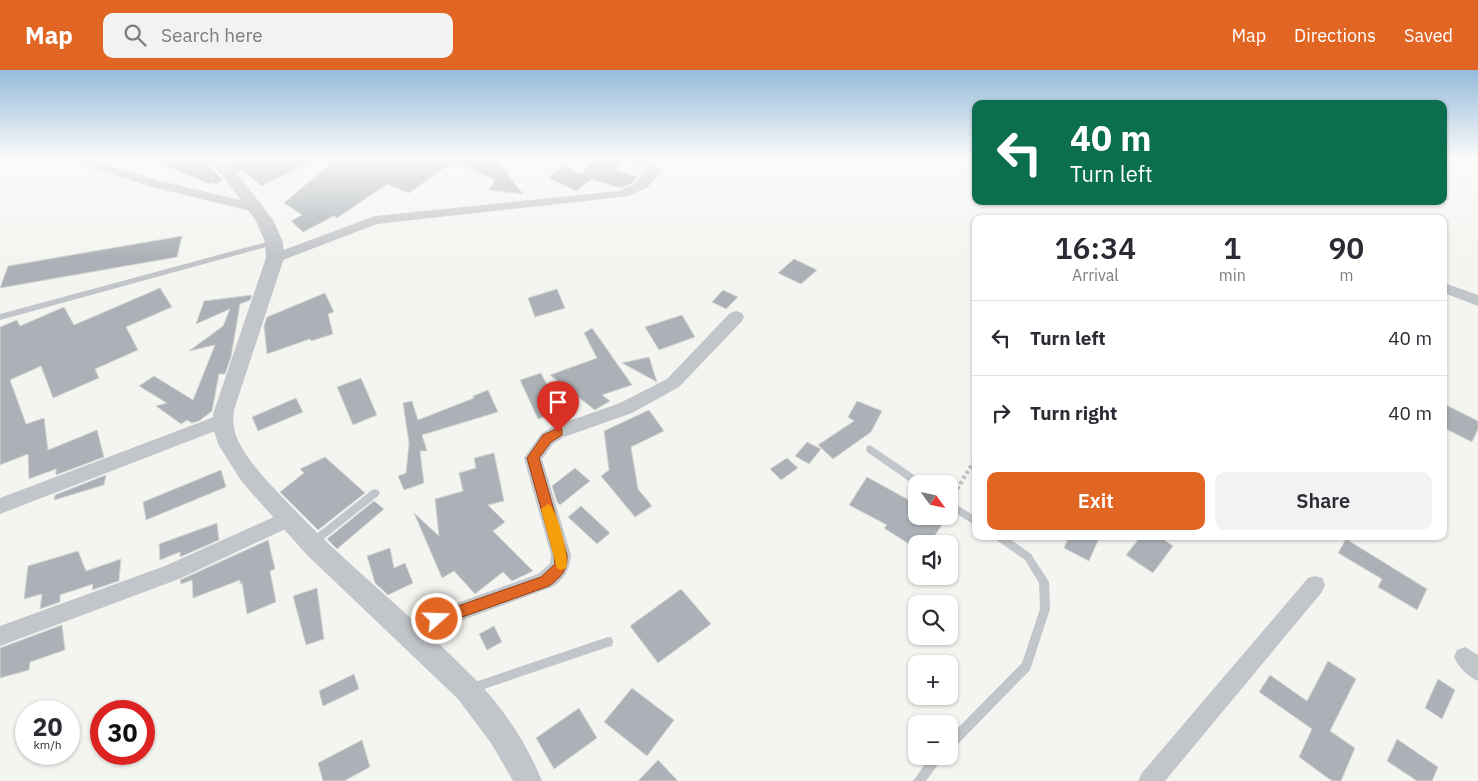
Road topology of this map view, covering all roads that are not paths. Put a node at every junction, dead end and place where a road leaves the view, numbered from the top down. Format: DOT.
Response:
graph roads {
  1 [pos="183,190"];
  2 [pos="242,190"];
  3 [pos="635,190"];
  4 [pos="255,208"];
  5 [pos="275,250"];
  6 [pos="1447,289"];
  7 [pos="1478,301"];
  8 [pos="736,316"];
  9 [pos="0,317"];
  10 [pos="222,421"];
  11 [pos="870,449"];
  12 [pos="908,476"];
  13 [pos="374,493"];
  14 [pos="958,505"];
  15 [pos="0,506"];
  16 [pos="972,518"];
  17 [pos="287,519"];
  18 [pos="1004,540"];
  19 [pos="311,543"];
  20 [pos="1315,586"];
  21 [pos="406,631"];
  22 [pos="0,636"];
  23 [pos="608,642"];
  24 [pos="466,690"];
  25 [pos="958,735"];
  26 [pos="931,765"];
  27 [pos="528,781"];
  28 [pos="919,781"];
  29 [pos="1150,781"];
  1 -- 4 [label="street"];
  2 -- 4 [label="street"];
  3 -- 5 [label="street"];
  4 -- 5 [label="street"];
  5 -- 9 [label="lane"];
  5 -- 10 [label="street"];
  6 -- 7 [label="street"];
  8 -- 21 [label="street"];
  10 -- 15 [label="street"];
  10 -- 17 [label="street"];
  11 -- 12 [label="lane"];
  13 -- 19 [label="lane"];
  14 -- 16 [label="lane"];
  17 -- 19 [label="street"];
  17 -- 22 [label="street"];
  18 -- 25 [label="lane"];
  19 -- 21 [label="street"];
  20 -- 29 [label="street"];
  21 -- 24 [label="street"];
  23 -- 24 [label="lane"];
  24 -- 27 [label="street"];
  26 -- 28 [label="lane"];
}
